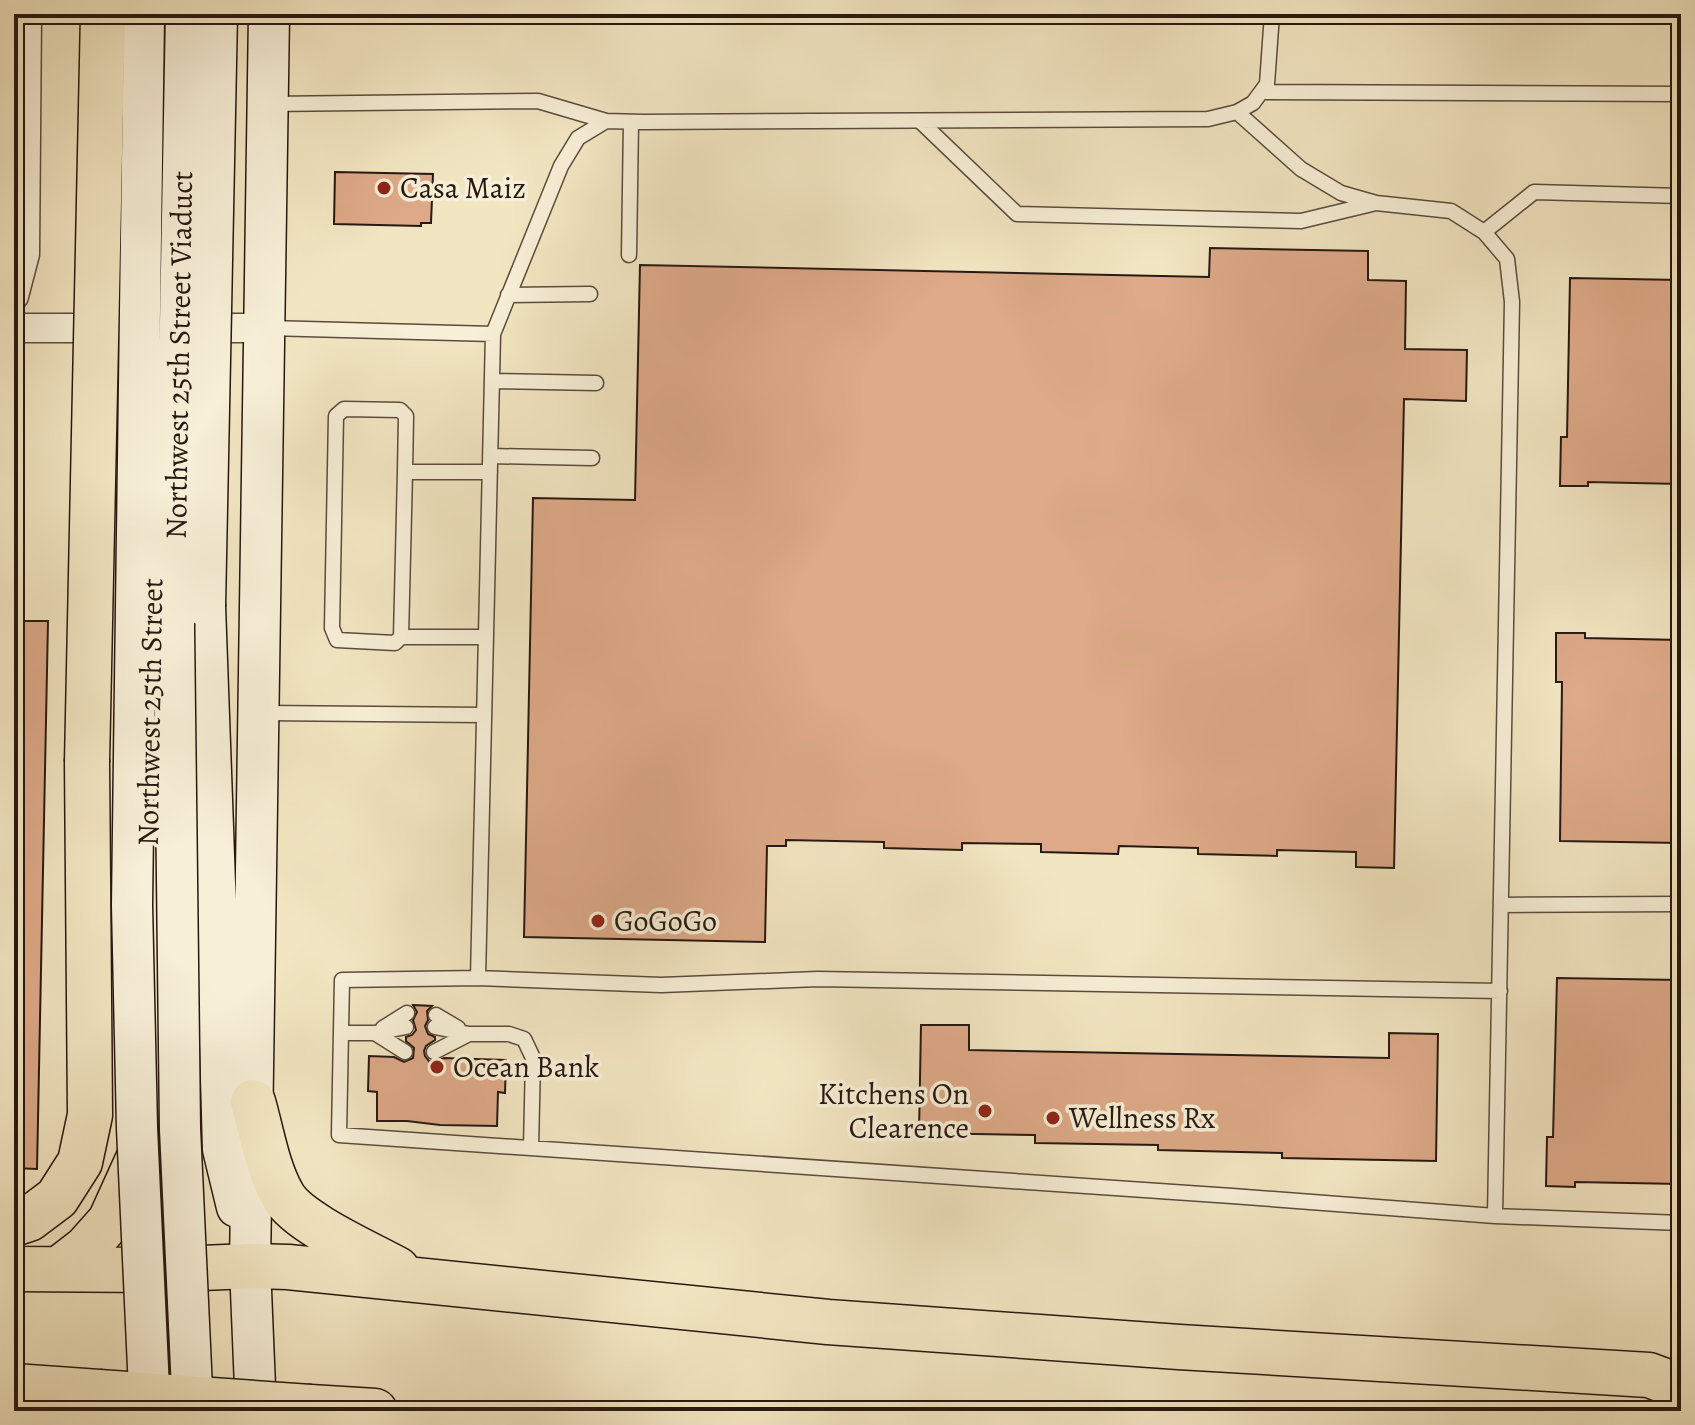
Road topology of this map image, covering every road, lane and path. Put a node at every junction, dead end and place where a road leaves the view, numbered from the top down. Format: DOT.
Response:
graph roads {
  1 [pos="27,14"];
  2 [pos="103,14"];
  3 [pos="144,14"];
  4 [pos="163,14"];
  5 [pos="186,14"];
  6 [pos="217,14"];
  7 [pos="269,14"];
  8 [pos="1272,14"];
  9 [pos="1261,92"];
  10 [pos="1681,94"];
  11 [pos="267,104"];
  12 [pos="1237,112"];
  13 [pos="606,121"];
  14 [pos="920,121"];
  15 [pos="631,122"];
  16 [pos="1681,196"];
  17 [pos="1376,203"];
  18 [pos="1484,232"];
  19 [pos="629,255"];
  20 [pos="590,294"];
  21 [pos="508,295"];
  22 [pos="14,296"];
  23 [pos="156,327"];
  24 [pos="14,328"];
  25 [pos="264,328"];
  26 [pos="493,334"];
  27 [pos="492,381"];
  28 [pos="596,383"];
  29 [pos="490,456"];
  30 [pos="592,458"];
  31 [pos="405,472"];
  32 [pos="490,472"];
  33 [pos="401,637"];
  34 [pos="486,637"];
  35 [pos="258,713"];
  36 [pos="484,715"];
  37 [pos="1681,904"];
  38 [pos="1501,905"];
  39 [pos="478,978"];
  40 [pos="1500,991"];
  41 [pos="341,1033"];
  42 [pos="375,1033"];
  43 [pos="469,1034"];
  44 [pos="253,1102"];
  45 [pos="156,1130"];
  46 [pos="531,1148"];
  47 [pos="1495,1216"];
  48 [pos="1681,1223"];
  49 [pos="14,1224"];
  50 [pos="250,1266"];
  51 [pos="14,1269"];
  52 [pos="59,1269"];
  53 [pos="152,1270"];
  54 [pos="417,1280"];
  55 [pos="14,1386"];
  56 [pos="1681,1387"];
  57 [pos="150,1411"];
  58 [pos="157,1411"];
  59 [pos="193,1411"];
  60 [pos="256,1411"];
  61 [pos="375,1411"];
  1 -- 22 [label="street"];
  2 -- 49 [label="highway, bridge"];
  3 -- 45 [label="main road, Northwest 25th Street Viaduct, bridge"];
  4 -- 23 [label="main road, Northwest 25th Street"];
  5 -- 45 [label="main road, Northwest 25th Street Viaduct, bridge"];
  6 -- 50 [label="main road, bridge"];
  7 -- 11 [label="main road"];
  8 -- 9 [label="lane"];
  9 -- 10 [label="lane"];
  9 -- 12 [label="lane"];
  11 -- 13 [label="lane"];
  11 -- 25 [label="main road"];
  12 -- 14 [label="lane"];
  12 -- 17 [label="lane"];
  13 -- 15 [label="lane"];
  13 -- 21 [label="lane"];
  14 -- 15 [label="lane"];
  14 -- 17 [label="lane"];
  15 -- 19 [label="lane"];
  16 -- 18 [label="lane"];
  17 -- 18 [label="lane"];
  18 -- 38 [label="lane"];
  20 -- 21 [label="lane"];
  21 -- 26 [label="lane"];
  23 -- 24 [label="street"];
  23 -- 25 [label="street"];
  23 -- 45 [label="main road, Northwest 25th Street"];
  25 -- 26 [label="lane"];
  25 -- 35 [label="main road"];
  26 -- 27 [label="lane"];
  27 -- 28 [label="lane"];
  27 -- 29 [label="lane"];
  29 -- 30 [label="lane"];
  29 -- 32 [label="lane"];
  31 -- 32 [label="lane"];
  31 -- 33 [label="lane"];
  31 -- 33 [label="lane"];
  32 -- 34 [label="lane"];
  33 -- 34 [label="lane"];
  34 -- 36 [label="lane"];
  35 -- 36 [label="lane"];
  35 -- 44 [label="main road"];
  36 -- 39 [label="lane"];
  37 -- 38 [label="lane"];
  38 -- 40 [label="lane"];
  39 -- 40 [label="lane"];
  39 -- 41 [label="lane"];
  40 -- 47 [label="lane"];
  41 -- 42 [label="lane"];
  41 -- 46 [label="lane"];
  42 -- 42 [label="lane"];
  43 -- 43 [label="lane"];
  43 -- 46 [label="lane"];
  44 -- 50 [label="main road"];
  44 -- 54 [label="highway"];
  45 -- 52 [label="highway"];
  45 -- 53 [label="main road, Northwest 25th Street"];
  45 -- 57 [label="main road, bridge"];
  45 -- 59 [label="main road, bridge"];
  46 -- 47 [label="lane"];
  47 -- 48 [label="lane"];
  50 -- 53 [label="highway"];
  50 -- 54 [label="highway"];
  50 -- 60 [label="main road"];
  51 -- 52 [label="highway"];
  52 -- 53 [label="highway"];
  53 -- 58 [label="main road, Northwest 25th Street"];
  54 -- 56 [label="highway"];
  55 -- 61 [label="highway, bridge"];
}
